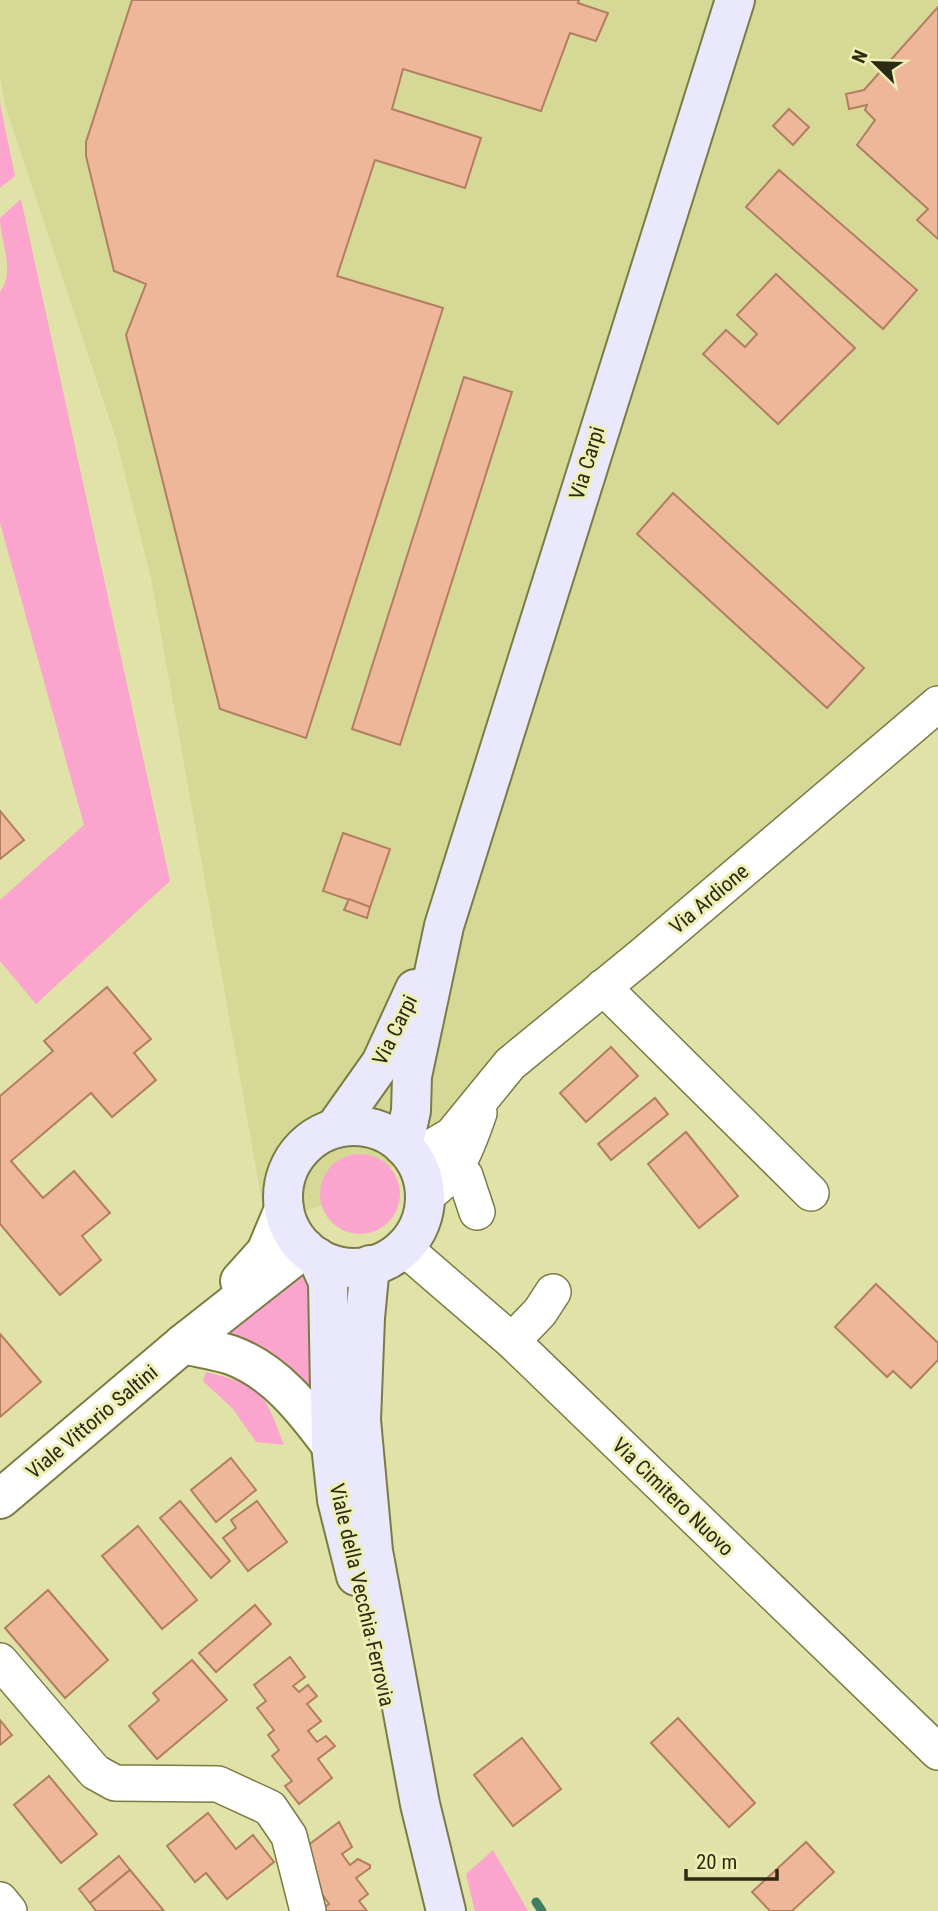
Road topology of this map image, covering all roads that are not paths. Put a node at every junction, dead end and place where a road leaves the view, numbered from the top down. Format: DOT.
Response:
graph roads {
  1 [pos="735,0"];
  2 [pos="938,704"];
  3 [pos="444,926"];
  4 [pos="603,987"];
  5 [pos="485,1097"];
  6 [pos="335,1128"];
  7 [pos="408,1152"];
  8 [pos="438,1184"];
  9 [pos="811,1193"];
  10 [pos="284,1209"];
  11 [pos="477,1212"];
  12 [pos="404,1247"];
  13 [pos="311,1253"];
  14 [pos="370,1265"];
  15 [pos="553,1292"];
  16 [pos="512,1341"];
  17 [pos="183,1344"];
  18 [pos="331,1445"];
  19 [pos="0,1499"];
  20 [pos="0,1661"];
  21 [pos="938,1752"];
  22 [pos="419,1804"];
  23 [pos="0,1900"];
  24 [pos="9,1911"];
  25 [pos="308,1911"];
  26 [pos="446,1911"];
  1 -- 3 [label="main road, Via Carpi"];
  2 -- 4 [label="street, Via Ardione"];
  3 -- 6 [label="main road, Via Carpi"];
  3 -- 7 [label="main road, Via Carpi"];
  4 -- 5 [label="street, Via Ardione"];
  4 -- 9 [label="street"];
  5 -- 7 [label="street, Via Ardione"];
  5 -- 8 [label="street, Via Ardione"];
  6 -- 7 [label="main road"];
  6 -- 10 [label="main road"];
  7 -- 8 [label="main road"];
  8 -- 11 [label="street"];
  8 -- 12 [label="main road"];
  10 -- 13 [label="main road"];
  10 -- 17 [label="street, Viale Vittorio Saltini"];
  12 -- 14 [label="main road"];
  12 -- 16 [label="street, Via Cimitero Nuovo"];
  13 -- 14 [label="main road"];
  13 -- 17 [label="street, Viale Vittorio Saltini"];
  13 -- 18 [label="main road, Viale della Vecchia Ferrovia"];
  14 -- 22 [label="main road, Viale della Vecchia Ferrovia"];
  15 -- 16 [label="street"];
  16 -- 21 [label="street, Via Cimitero Nuovo"];
  17 -- 18 [label="street"];
  17 -- 19 [label="street, Viale Vittorio Saltini"];
  18 -- 22 [label="main road, Viale della Vecchia Ferrovia"];
  20 -- 25 [label="street"];
  22 -- 26 [label="main road, Viale della Vecchia Ferrovia"];
  23 -- 24 [label="street"];
}
